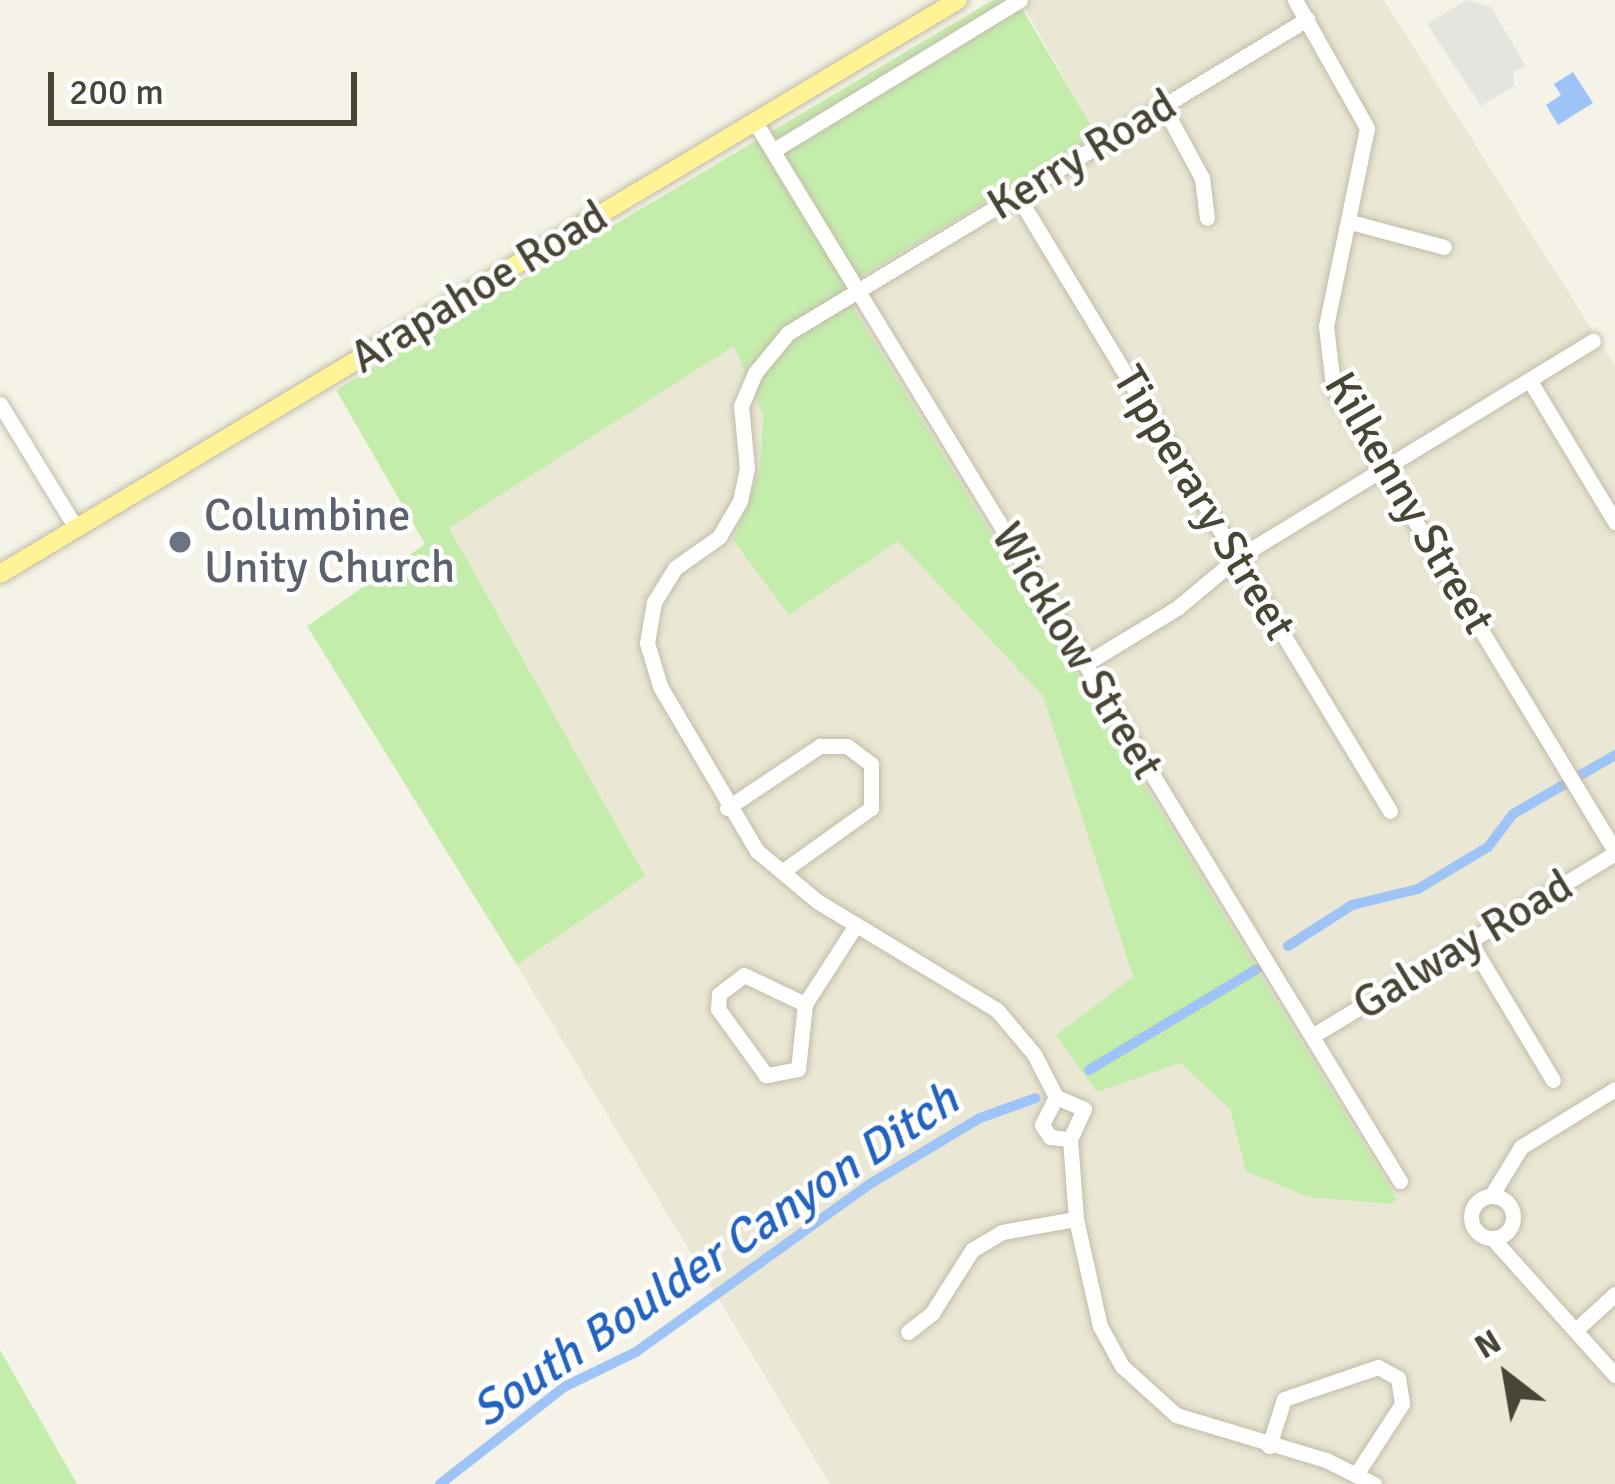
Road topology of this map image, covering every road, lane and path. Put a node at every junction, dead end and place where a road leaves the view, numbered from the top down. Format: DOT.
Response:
graph roads {
  1 [pos="958,0"];
  2 [pos="1020,0"];
  3 [pos="1295,0"];
  4 [pos="1307,19"];
  5 [pos="1163,106"];
  6 [pos="755,122"];
  7 [pos="774,150"];
  8 [pos="1017,195"];
  9 [pos="1207,218"];
  10 [pos="1350,222"];
  11 [pos="1444,247"];
  12 [pos="857,290"];
  13 [pos="1593,341"];
  14 [pos="1530,381"];
  15 [pos="0,404"];
  16 [pos="1383,470"];
  17 [pos="1615,522"];
  18 [pos="76,528"];
  19 [pos="1237,558"];
  20 [pos="0,574"];
  21 [pos="1085,664"];
  22 [pos="727,808"];
  23 [pos="1390,811"];
  24 [pos="1615,852"];
  25 [pos="784,871"];
  26 [pos="856,925"];
  27 [pos="1470,942"];
  28 [pos="805,1004"];
  29 [pos="1312,1036"];
  30 [pos="1553,1080"];
  31 [pos="1615,1089"];
  32 [pos="1056,1097"];
  33 [pos="1070,1139"];
  34 [pos="1400,1180"];
  35 [pos="1491,1196"];
  36 [pos="1076,1219"];
  37 [pos="1493,1239"];
  38 [pos="1615,1294"];
  39 [pos="1579,1327"];
  40 [pos="908,1332"];
  41 [pos="1615,1375"];
  42 [pos="1269,1446"];
  43 [pos="1357,1473"];
  44 [pos="1374,1484"];
  1 -- 6 [label="main road, Arapahoe Road"];
  2 -- 7 [label="street"];
  3 -- 4 [label="street, Kilkenny Street"];
  4 -- 5 [label="street, Kerry Road"];
  4 -- 10 [label="street, Kilkenny Street"];
  5 -- 8 [label="street, Kerry Road"];
  5 -- 9 [label="street"];
  6 -- 7 [label="street, Wicklow Street"];
  6 -- 18 [label="main road, Arapahoe Road"];
  7 -- 12 [label="street, Wicklow Street"];
  8 -- 12 [label="street, Kerry Road"];
  8 -- 19 [label="street, Tipperary Street"];
  10 -- 11 [label="street"];
  10 -- 16 [label="street, Kilkenny Street"];
  12 -- 21 [label="street, Wicklow Street"];
  12 -- 22 [label="street, Kerry Road"];
  13 -- 14 [label="street"];
  14 -- 16 [label="street"];
  14 -- 17 [label="street"];
  15 -- 18 [label="street"];
  16 -- 19 [label="street"];
  16 -- 24 [label="street, Kilkenny Street"];
  18 -- 20 [label="main road, Arapahoe Road"];
  19 -- 21 [label="street"];
  19 -- 23 [label="street, Tipperary Street"];
  21 -- 29 [label="street, Wicklow Street"];
  22 -- 25 [label="street, Kerry Road"];
  22 -- 25 [label="street"];
  24 -- 27 [label="street, Galway Road"];
  25 -- 26 [label="street, Kerry Road"];
  26 -- 28 [label="street"];
  26 -- 32 [label="street, Kerry Road"];
  27 -- 29 [label="street, Galway Road"];
  27 -- 30 [label="street"];
  28 -- 28 [label="street"];
  29 -- 34 [label="street, Wicklow Street"];
  31 -- 35 [label="street"];
  32 -- 33 [label="street"];
  32 -- 33 [label="street"];
  33 -- 36 [label="street"];
  35 -- 37 [label="street"];
  35 -- 37 [label="street"];
  36 -- 40 [label="street"];
  36 -- 42 [label="street"];
  37 -- 39 [label="street"];
  38 -- 39 [label="street"];
  39 -- 41 [label="street"];
  42 -- 43 [label="street"];
  42 -- 43 [label="street"];
  43 -- 44 [label="street"];
}
